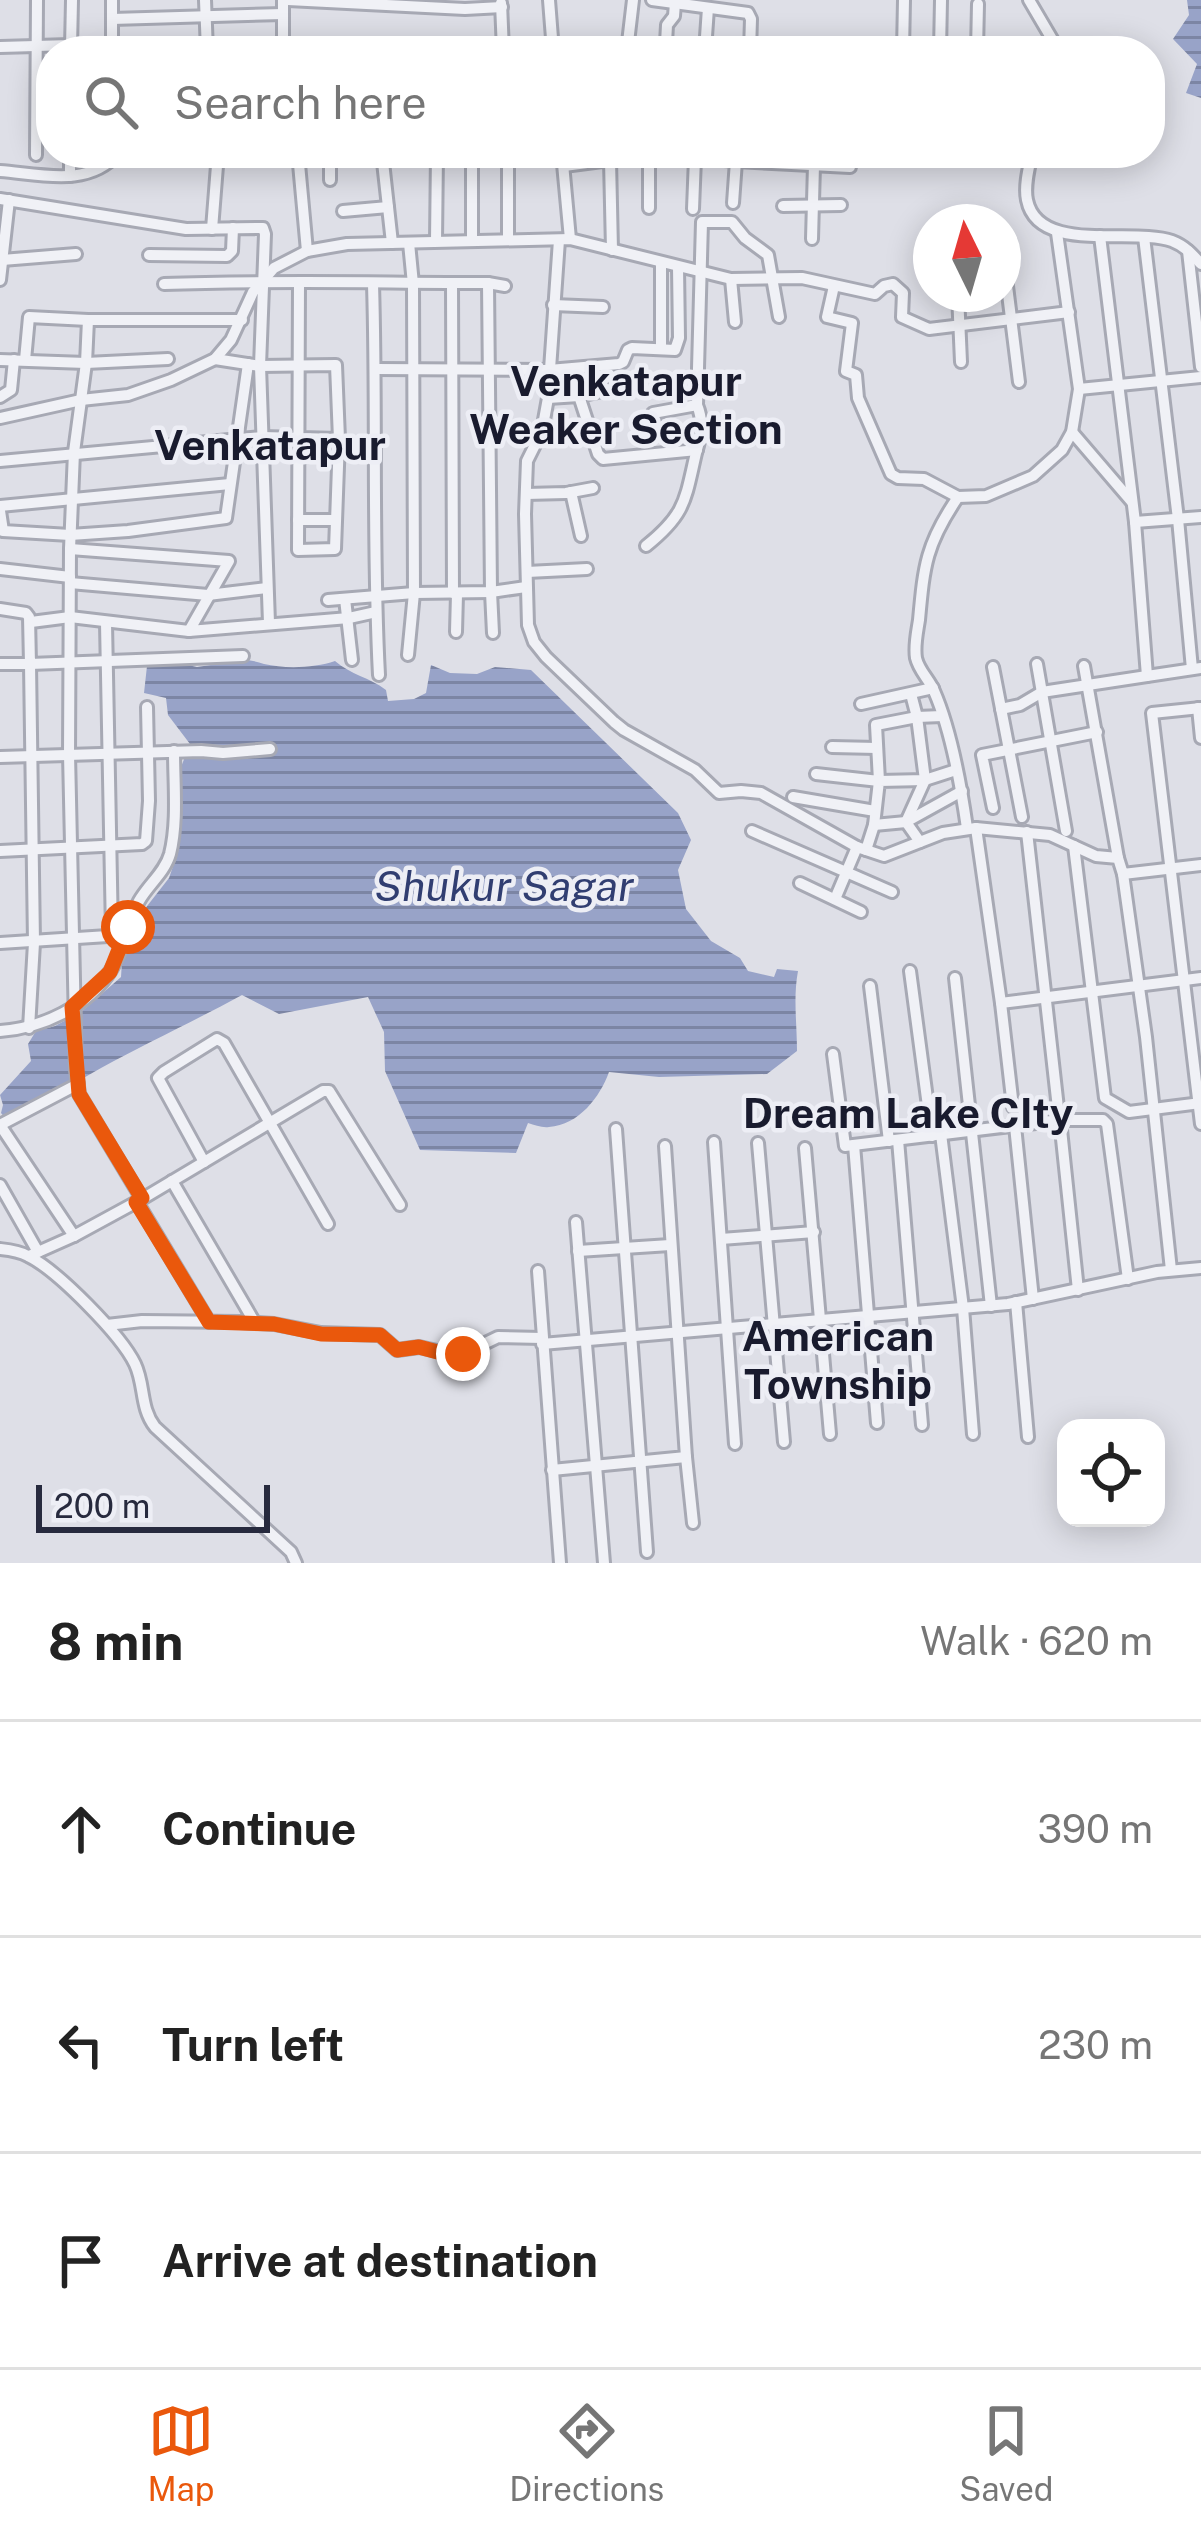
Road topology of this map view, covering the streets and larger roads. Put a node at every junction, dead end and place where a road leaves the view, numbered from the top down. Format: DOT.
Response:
graph roads {
  1 [pos="38,0"];
  2 [pos="72,0"];
  3 [pos="112,0"];
  4 [pos="205,0"];
  5 [pos="286,0"];
  6 [pos="550,0"];
  7 [pos="633,0"];
  8 [pos="652,0"];
  9 [pos="904,0"];
  10 [pos="940,0"];
  11 [pos="1029,0"];
  12 [pos="357,2"];
  13 [pos="675,3"];
  14 [pos="709,3"];
  15 [pos="423,4"];
  16 [pos="501,4"];
  17 [pos="977,4"];
  18 [pos="465,5"];
  19 [pos="283,14"];
  20 [pos="206,16"];
  21 [pos="112,19"];
  22 [pos="38,36"];
  23 [pos="71,36"];
  24 [pos="112,36"];
  25 [pos="207,36"];
  26 [pos="283,36"];
  27 [pos="502,36"];
  28 [pos="552,36"];
  29 [pos="629,36"];
  30 [pos="666,36"];
  31 [pos="707,36"];
  32 [pos="750,36"];
  33 [pos="903,36"];
  34 [pos="940,36"];
  35 [pos="976,36"];
  36 [pos="1050,36"];
  37 [pos="36,46"];
  38 [pos="0,47"];
  39 [pos="70,168"];
  40 [pos="99,168"];
  41 [pos="217,168"];
  42 [pos="299,168"];
  43 [pos="330,168"];
  44 [pos="384,168"];
  45 [pos="437,168"];
  46 [pos="472,168"];
  47 [pos="508,168"];
  48 [pos="563,168"];
  49 [pos="611,168"];
  50 [pos="647,168"];
  51 [pos="695,168"];
  52 [pos="736,168"];
  53 [pos="814,168"];
  54 [pos="1030,168"];
  55 [pos="0,172"];
  56 [pos="70,176"];
  57 [pos="330,180"];
  58 [pos="4,200"];
  59 [pos="733,203"];
  60 [pos="813,205"];
  61 [pos="783,206"];
  62 [pos="842,206"];
  63 [pos="388,207"];
  64 [pos="649,208"];
  65 [pos="694,209"];
  66 [pos="343,211"];
  67 [pos="233,228"];
  68 [pos="212,229"];
  69 [pos="1057,233"];
  70 [pos="1100,236"];
  71 [pos="1144,237"];
  72 [pos="565,239"];
  73 [pos="812,239"];
  74 [pos="508,240"];
  75 [pos="472,241"];
  76 [pos="436,242"];
  77 [pos="392,243"];
  78 [pos="410,243"];
  79 [pos="1188,249"];
  80 [pos="307,250"];
  81 [pos="612,250"];
  82 [pos="76,254"];
  83 [pos="149,255"];
  84 [pos="2,260"];
  85 [pos="661,263"];
  86 [pos="1201,265"];
  87 [pos="678,267"];
  88 [pos="701,271"];
  89 [pos="772,278"];
  90 [pos="731,279"];
  91 [pos="0,280"];
  92 [pos="261,280"];
  93 [pos="452,283"];
  94 [pos="488,283"];
  95 [pos="164,284"];
  96 [pos="299,284"];
  97 [pos="373,284"];
  98 [pos="413,284"];
  99 [pos="505,286"];
  100 [pos="834,286"];
  101 [pos="553,304"];
  102 [pos="603,307"];
  103 [pos="959,312"];
  104 [pos="1011,312"];
  105 [pos="1070,312"];
  106 [pos="779,317"];
  107 [pos="88,320"];
  108 [pos="242,320"];
  109 [pos="1012,320"];
  110 [pos="735,322"];
  111 [pos="959,327"];
  112 [pos="680,338"];
  113 [pos="700,338"];
  114 [pos="662,350"];
  115 [pos="215,358"];
  116 [pos="168,359"];
  117 [pos="0,360"];
  118 [pos="20,360"];
  119 [pos="961,362"];
  120 [pos="86,363"];
  121 [pos="254,364"];
  122 [pos="299,366"];
  123 [pos="1201,367"];
  124 [pos="413,368"];
  125 [pos="488,368"];
  126 [pos="376,369"];
  127 [pos="452,369"];
  128 [pos="549,370"];
  129 [pos="1201,376"];
  130 [pos="1162,380"];
  131 [pos="1019,382"];
  132 [pos="636,384"];
  133 [pos="1117,386"];
  134 [pos="1079,389"];
  135 [pos="579,396"];
  136 [pos="0,397"];
  137 [pos="548,398"];
  138 [pos="81,400"];
  139 [pos="697,405"];
  140 [pos="0,418"];
  141 [pos="1072,432"];
  142 [pos="657,433"];
  143 [pos="262,437"];
  144 [pos="300,439"];
  145 [pos="339,439"];
  146 [pos="236,440"];
  147 [pos="697,450"];
  148 [pos="74,452"];
  149 [pos="0,461"];
  150 [pos="230,484"];
  151 [pos="592,488"];
  152 [pos="572,492"];
  153 [pos="526,494"];
  154 [pos="958,497"];
  155 [pos="71,500"];
  156 [pos="1132,502"];
  157 [pos="0,508"];
  158 [pos="1201,517"];
  159 [pos="1178,519"];
  160 [pos="298,520"];
  161 [pos="336,520"];
  162 [pos="1135,522"];
  163 [pos="581,536"];
  164 [pos="70,542"];
  165 [pos="646,546"];
  166 [pos="587,568"];
  167 [pos="0,569"];
  168 [pos="527,572"];
  169 [pos="70,580"];
  170 [pos="526,587"];
  171 [pos="267,588"];
  172 [pos="490,592"];
  173 [pos="414,593"];
  174 [pos="455,594"];
  175 [pos="208,595"];
  176 [pos="376,596"];
  177 [pos="345,599"];
  178 [pos="328,600"];
  179 [pos="0,609"];
  180 [pos="376,612"];
  181 [pos="70,617"];
  182 [pos="349,618"];
  183 [pos="31,622"];
  184 [pos="106,623"];
  185 [pos="269,623"];
  186 [pos="189,631"];
  187 [pos="457,632"];
  188 [pos="493,633"];
  189 [pos="408,655"];
  190 [pos="243,656"];
  191 [pos="352,660"];
  192 [pos="106,662"];
  193 [pos="0,664"];
  194 [pos="30,664"];
  195 [pos="69,664"];
  196 [pos="1036,664"];
  197 [pos="1084,666"];
  198 [pos="993,668"];
  199 [pos="1196,669"];
  200 [pos="379,675"];
  201 [pos="1148,676"];
  202 [pos="1088,685"];
  203 [pos="933,688"];
  204 [pos="1042,692"];
  205 [pos="910,694"];
  206 [pos="860,704"];
  207 [pos="147,707"];
  208 [pos="1199,708"];
  209 [pos="1001,709"];
  210 [pos="942,716"];
  211 [pos="916,717"];
  212 [pos="1097,732"];
  213 [pos="1201,738"];
  214 [pos="1052,740"];
  215 [pos="832,747"];
  216 [pos="877,748"];
  217 [pos="1009,748"];
  218 [pos="270,749"];
  219 [pos="148,752"];
  220 [pos="180,752"];
  221 [pos="109,753"];
  222 [pos="69,754"];
  223 [pos="30,756"];
  224 [pos="0,757"];
  225 [pos="956,770"];
  226 [pos="816,774"];
  227 [pos="925,780"];
  228 [pos="879,781"];
  229 [pos="962,791"];
  230 [pos="793,796"];
  231 [pos="993,808"];
  232 [pos="875,811"];
  233 [pos="1022,817"];
  234 [pos="906,822"];
  235 [pos="874,825"];
  236 [pos="972,828"];
  237 [pos="752,831"];
  238 [pos="1066,831"];
  239 [pos="1028,832"];
  240 [pos="920,842"];
  241 [pos="111,846"];
  242 [pos="1074,846"];
  243 [pos="71,847"];
  244 [pos="861,849"];
  245 [pos="32,850"];
  246 [pos="0,851"];
  247 [pos="884,856"];
  248 [pos="1118,858"];
  249 [pos="1201,865"];
  250 [pos="1171,868"];
  251 [pos="846,874"];
  252 [pos="1123,874"];
  253 [pos="800,883"];
  254 [pos="873,884"];
  255 [pos="892,892"];
  256 [pos="835,899"];
  257 [pos="861,912"];
  258 [pos="71,938"];
  259 [pos="34,943"];
  260 [pos="0,944"];
  261 [pos="910,971"];
  262 [pos="955,978"];
  263 [pos="1201,978"];
  264 [pos="1184,979"];
  265 [pos="1138,984"];
  266 [pos="870,986"];
  267 [pos="1092,991"];
  268 [pos="1048,997"];
  269 [pos="1001,1003"];
  270 [pos="72,1007"];
  271 [pos="29,1028"];
  272 [pos="0,1031"];
  273 [pos="832,1054"];
  274 [pos="78,1084"];
  275 [pos="1200,1104"];
  276 [pos="1013,1107"];
  277 [pos="1153,1109"];
  278 [pos="1059,1114"];
  279 [pos="270,1123"];
  280 [pos="1201,1124"];
  281 [pos="0,1125"];
  282 [pos="1015,1126"];
  283 [pos="616,1129"];
  284 [pos="973,1131"];
  285 [pos="936,1135"];
  286 [pos="894,1140"];
  287 [pos="714,1142"];
  288 [pos="758,1143"];
  289 [pos="854,1145"];
  290 [pos="665,1146"];
  291 [pos="805,1148"];
  292 [pos="204,1162"];
  293 [pos="172,1180"];
  294 [pos="0,1185"];
  295 [pos="139,1200"];
  296 [pos="400,1205"];
  297 [pos="576,1222"];
  298 [pos="328,1224"];
  299 [pos="814,1232"];
  300 [pos="74,1236"];
  301 [pos="766,1236"];
  302 [pos="721,1239"];
  303 [pos="670,1245"];
  304 [pos="0,1249"];
  305 [pos="624,1249"];
  306 [pos="578,1251"];
  307 [pos="33,1254"];
  308 [pos="1201,1268"];
  309 [pos="1171,1270"];
  310 [pos="538,1271"];
  311 [pos="1128,1279"];
  312 [pos="1078,1290"];
  313 [pos="1033,1299"];
  314 [pos="1016,1303"];
  315 [pos="991,1306"];
  316 [pos="963,1308"];
  317 [pos="913,1312"];
  318 [pos="868,1316"];
  319 [pos="821,1320"];
  320 [pos="209,1322"];
  321 [pos="255,1323"];
  322 [pos="773,1324"];
  323 [pos="107,1325"];
  324 [pos="727,1328"];
  325 [pos="678,1333"];
  326 [pos="632,1337"];
  327 [pos="542,1341"];
  328 [pos="585,1341"];
  329 [pos="877,1423"];
  330 [pos="922,1425"];
  331 [pos="830,1434"];
  332 [pos="973,1434"];
  333 [pos="1028,1437"];
  334 [pos="784,1442"];
  335 [pos="735,1444"];
  336 [pos="686,1457"];
  337 [pos="640,1462"];
  338 [pos="596,1466"];
  339 [pos="552,1470"];
  340 [pos="693,1523"];
  341 [pos="647,1552"];
  342 [pos="296,1563"];
  343 [pos="560,1563"];
  344 [pos="604,1563"];
  1 -- 22 [label="street"];
  2 -- 23 [label="street"];
  3 -- 21 [label="street"];
  4 -- 20 [label="street"];
  5 -- 12 [label="street"];
  5 -- 19 [label="street"];
  6 -- 28 [label="street"];
  7 -- 29 [label="street"];
  8 -- 13 [label="street"];
  9 -- 33 [label="street"];
  10 -- 34 [label="street"];
  11 -- 36 [label="street"];
  12 -- 15 [label="street"];
  13 -- 14 [label="street"];
  13 -- 30 [label="street"];
  14 -- 31 [label="street"];
  14 -- 32 [label="street"];
  15 -- 18 [label="street"];
  16 -- 18 [label="street"];
  16 -- 27 [label="street"];
  17 -- 35 [label="street"];
  19 -- 20 [label="street"];
  19 -- 26 [label="street"];
  20 -- 21 [label="street"];
  20 -- 25 [label="street"];
  21 -- 24 [label="street"];
  37 -- 38 [label="street"];
  39 -- 56 [label="street"];
  40 -- 56 [label="street"];
  41 -- 68 [label="street"];
  42 -- 80 [label="street"];
  43 -- 57 [label="street"];
  44 -- 63 [label="street"];
  45 -- 76 [label="street"];
  46 -- 75 [label="street"];
  47 -- 74 [label="street"];
  48 -- 72 [label="street"];
  49 -- 81 [label="street"];
  50 -- 64 [label="street"];
  51 -- 65 [label="street"];
  52 -- 59 [label="street"];
  53 -- 60 [label="street"];
  54 -- 69 [label="street"];
  55 -- 56 [label="street"];
  58 -- 68 [label="street"];
  58 -- 84 [label="street"];
  60 -- 61 [label="street"];
  60 -- 62 [label="street"];
  60 -- 73 [label="street"];
  63 -- 66 [label="street"];
  63 -- 77 [label="street"];
  67 -- 68 [label="street"];
  67 -- 83 [label="street"];
  67 -- 92 [label="street"];
  69 -- 70 [label="street"];
  69 -- 105 [label="street"];
  70 -- 71 [label="street"];
  70 -- 133 [label="street"];
  71 -- 79 [label="street"];
  71 -- 130 [label="street"];
  72 -- 74 [label="street"];
  72 -- 81 [label="street"];
  72 -- 101 [label="street"];
  74 -- 75 [label="street"];
  75 -- 76 [label="street"];
  76 -- 78 [label="street"];
  77 -- 78 [label="street"];
  77 -- 80 [label="street"];
  78 -- 98 [label="street"];
  79 -- 86 [label="street"];
  79 -- 123 [label="street"];
  80 -- 92 [label="street"];
  81 -- 85 [label="street"];
  82 -- 84 [label="street"];
  84 -- 91 [label="street"];
  85 -- 87 [label="street"];
  85 -- 114 [label="street"];
  87 -- 88 [label="street"];
  87 -- 112 [label="street"];
  88 -- 89 [label="street"];
  88 -- 90 [label="street"];
  88 -- 113 [label="street"];
  89 -- 90 [label="street"];
  89 -- 100 [label="street"];
  89 -- 106 [label="street"];
  90 -- 110 [label="street"];
  92 -- 95 [label="street"];
  92 -- 96 [label="street"];
  92 -- 108 [label="street"];
  92 -- 121 [label="street"];
  93 -- 94 [label="street"];
  93 -- 98 [label="street"];
  93 -- 127 [label="street"];
  94 -- 99 [label="street"];
  94 -- 125 [label="street"];
  96 -- 97 [label="street"];
  96 -- 122 [label="street"];
  97 -- 98 [label="street"];
  97 -- 126 [label="street"];
  98 -- 124 [label="street"];
  100 -- 111 [label="street"];
  100 -- 154 [label="street"];
  101 -- 102 [label="street"];
  101 -- 128 [label="street"];
  103 -- 111 [label="street"];
  104 -- 109 [label="street"];
  105 -- 109 [label="street"];
  105 -- 134 [label="street"];
  107 -- 108 [label="street"];
  107 -- 118 [label="street"];
  107 -- 120 [label="street"];
  108 -- 115 [label="street"];
  109 -- 111 [label="street"];
  109 -- 131 [label="street"];
  111 -- 119 [label="street"];
  112 -- 113 [label="street"];
  112 -- 114 [label="street"];
  113 -- 139 [label="street"];
  114 -- 128 [label="street"];
  115 -- 121 [label="street"];
  115 -- 138 [label="street"];
  116 -- 120 [label="street"];
  117 -- 118 [label="street"];
  118 -- 120 [label="street"];
  118 -- 136 [label="street"];
  120 -- 138 [label="street"];
  121 -- 122 [label="street"];
  121 -- 143 [label="street"];
  121 -- 146 [label="street"];
  122 -- 144 [label="street"];
  122 -- 145 [label="street"];
  124 -- 126 [label="street"];
  124 -- 127 [label="street"];
  124 -- 173 [label="street"];
  125 -- 127 [label="street"];
  125 -- 128 [label="street"];
  125 -- 172 [label="street"];
  126 -- 176 [label="street"];
  127 -- 174 [label="street"];
  128 -- 137 [label="street"];
  129 -- 130 [label="street"];
  130 -- 133 [label="street"];
  130 -- 159 [label="street"];
  132 -- 135 [label="street"];
  133 -- 134 [label="street"];
  133 -- 156 [label="street"];
  134 -- 141 [label="street"];
  135 -- 137 [label="street"];
  135 -- 147 [label="street"];
  137 -- 153 [label="street"];
  138 -- 140 [label="street"];
  138 -- 148 [label="street"];
  139 -- 142 [label="street"];
  139 -- 147 [label="street"];
  141 -- 154 [label="street"];
  141 -- 156 [label="street"];
  143 -- 144 [label="street"];
  143 -- 146 [label="street"];
  143 -- 171 [label="street"];
  144 -- 145 [label="street"];
  144 -- 160 [label="street"];
  145 -- 161 [label="street"];
  146 -- 148 [label="street"];
  146 -- 150 [label="street"];
  147 -- 165 [label="street"];
  148 -- 149 [label="street"];
  148 -- 155 [label="street"];
  150 -- 155 [label="street"];
  150 -- 164 [label="street"];
  151 -- 152 [label="street"];
  152 -- 153 [label="street"];
  152 -- 163 [label="street"];
  153 -- 168 [label="street"];
  154 -- 203 [label="street"];
  155 -- 157 [label="street"];
  155 -- 164 [label="street"];
  156 -- 162 [label="street"];
  157 -- 164 [label="street"];
  158 -- 159 [label="street"];
  159 -- 162 [label="street"];
  159 -- 199 [label="street"];
  160 -- 161 [label="street"];
  160 -- 161 [label="street"];
  162 -- 201 [label="street"];
  164 -- 169 [label="street"];
  164 -- 175 [label="street"];
  166 -- 168 [label="street"];
  167 -- 169 [label="street"];
  168 -- 170 [label="street"];
  169 -- 175 [label="street"];
  169 -- 181 [label="street"];
  170 -- 172 [label="street"];
  170 -- 244 [label="street"];
  171 -- 175 [label="street"];
  171 -- 185 [label="street"];
  172 -- 174 [label="street"];
  172 -- 188 [label="street"];
  173 -- 174 [label="street"];
  173 -- 176 [label="street"];
  173 -- 189 [label="street"];
  174 -- 187 [label="street"];
  175 -- 186 [label="street"];
  176 -- 177 [label="street"];
  176 -- 180 [label="street"];
  177 -- 178 [label="street"];
  177 -- 182 [label="street"];
  179 -- 183 [label="street"];
  180 -- 182 [label="street"];
  180 -- 200 [label="street"];
  181 -- 183 [label="street"];
  181 -- 184 [label="street"];
  181 -- 195 [label="street"];
  182 -- 185 [label="street"];
  182 -- 191 [label="street"];
  183 -- 194 [label="street"];
  184 -- 186 [label="street"];
  184 -- 192 [label="street"];
  185 -- 186 [label="street"];
  190 -- 192 [label="street"];
  192 -- 195 [label="street"];
  192 -- 221 [label="street"];
  193 -- 194 [label="street"];
  194 -- 195 [label="street"];
  194 -- 223 [label="street"];
  195 -- 222 [label="street"];
  196 -- 204 [label="street"];
  197 -- 202 [label="street"];
  198 -- 209 [label="street"];
  199 -- 201 [label="street"];
  201 -- 202 [label="street"];
  202 -- 204 [label="street"];
  202 -- 212 [label="street"];
  203 -- 205 [label="street"];
  203 -- 210 [label="street"];
  204 -- 209 [label="street"];
  204 -- 214 [label="street"];
  205 -- 206 [label="street"];
  205 -- 211 [label="street"];
  207 -- 219 [label="street"];
  208 -- 213 [label="street"];
  208 -- 250 [label="street"];
  209 -- 217 [label="street"];
  210 -- 211 [label="street"];
  210 -- 225 [label="street"];
  211 -- 216 [label="street"];
  211 -- 227 [label="street"];
  212 -- 214 [label="street"];
  212 -- 248 [label="street"];
  214 -- 217 [label="street"];
  214 -- 238 [label="street"];
  215 -- 216 [label="street"];
  216 -- 228 [label="street"];
  217 -- 231 [label="street"];
  217 -- 233 [label="street"];
  218 -- 220 [label="street"];
  219 -- 220 [label="street"];
  219 -- 221 [label="street"];
  219 -- 241 [label="street"];
  220 -- 270 [label="street"];
  221 -- 222 [label="street"];
  221 -- 241 [label="street"];
  222 -- 223 [label="street"];
  222 -- 243 [label="street"];
  223 -- 224 [label="street"];
  223 -- 245 [label="street"];
  225 -- 227 [label="street"];
  225 -- 229 [label="street"];
  226 -- 228 [label="street"];
  227 -- 228 [label="street"];
  227 -- 234 [label="street"];
  228 -- 232 [label="street"];
  229 -- 234 [label="street"];
  229 -- 236 [label="street"];
  230 -- 232 [label="street"];
  232 -- 235 [label="street"];
  234 -- 235 [label="street"];
  234 -- 240 [label="street"];
  235 -- 244 [label="street"];
  236 -- 239 [label="street"];
  236 -- 240 [label="street"];
  236 -- 269 [label="street"];
  237 -- 251 [label="street"];
  239 -- 242 [label="street"];
  239 -- 268 [label="street"];
  240 -- 247 [label="street"];
  241 -- 243 [label="street"];
  241 -- 258 [label="street"];
  242 -- 248 [label="street"];
  242 -- 267 [label="street"];
  243 -- 245 [label="street"];
  243 -- 258 [label="street"];
  244 -- 247 [label="street"];
  244 -- 251 [label="street"];
  245 -- 246 [label="street"];
  245 -- 259 [label="street"];
  247 -- 254 [label="street"];
  248 -- 252 [label="street"];
  249 -- 250 [label="street"];
  250 -- 252 [label="street"];
  250 -- 264 [label="street"];
  251 -- 254 [label="street"];
  251 -- 256 [label="street"];
  252 -- 265 [label="street"];
  253 -- 256 [label="street"];
  254 -- 255 [label="street"];
  256 -- 257 [label="street"];
  258 -- 259 [label="street"];
  258 -- 270 [label="street"];
  259 -- 260 [label="street"];
  259 -- 271 [label="street"];
  261 -- 285 [label="street"];
  262 -- 284 [label="street"];
  263 -- 264 [label="street"];
  264 -- 265 [label="street"];
  264 -- 275 [label="street"];
  265 -- 267 [label="street"];
  265 -- 277 [label="street"];
  266 -- 286 [label="street"];
  267 -- 268 [label="street"];
  267 -- 277 [label="street"];
  268 -- 269 [label="street"];
  268 -- 278 [label="street"];
  269 -- 276 [label="street"];
  270 -- 271 [label="street"];
  270 -- 274 [label="street"];
  271 -- 272 [label="street"];
  273 -- 289 [label="street"];
  274 -- 281 [label="street"];
  274 -- 295 [label="street"];
  275 -- 277 [label="street"];
  275 -- 280 [label="street"];
  277 -- 309 [label="street"];
  278 -- 282 [label="street"];
  278 -- 311 [label="street"];
  278 -- 312 [label="street"];
  279 -- 292 [label="street"];
  279 -- 292 [label="street"];
  279 -- 296 [label="street"];
  279 -- 298 [label="street"];
  281 -- 300 [label="street"];
  282 -- 284 [label="street"];
  282 -- 313 [label="street"];
  283 -- 305 [label="street"];
  284 -- 285 [label="street"];
  284 -- 315 [label="street"];
  285 -- 286 [label="street"];
  285 -- 316 [label="street"];
  286 -- 289 [label="street"];
  286 -- 317 [label="street"];
  287 -- 302 [label="street"];
  288 -- 301 [label="street"];
  289 -- 318 [label="street"];
  290 -- 303 [label="street"];
  291 -- 299 [label="street"];
  292 -- 293 [label="street"];
  293 -- 295 [label="street"];
  293 -- 321 [label="street"];
  294 -- 307 [label="street"];
  295 -- 300 [label="street"];
  295 -- 320 [label="street"];
  297 -- 306 [label="street"];
  299 -- 301 [label="street"];
  299 -- 319 [label="street"];
  300 -- 307 [label="street"];
  301 -- 302 [label="street"];
  301 -- 322 [label="street"];
  302 -- 324 [label="street"];
  303 -- 305 [label="street"];
  303 -- 325 [label="street"];
  304 -- 307 [label="street"];
  305 -- 306 [label="street"];
  305 -- 326 [label="street"];
  306 -- 328 [label="street"];
  307 -- 323 [label="street"];
  308 -- 309 [label="street"];
  309 -- 311 [label="street"];
  310 -- 327 [label="street"];
  311 -- 312 [label="street"];
  312 -- 313 [label="street"];
  313 -- 314 [label="street"];
  314 -- 315 [label="street"];
  314 -- 333 [label="street"];
  315 -- 316 [label="street"];
  316 -- 317 [label="street"];
  316 -- 332 [label="street"];
  317 -- 318 [label="street"];
  317 -- 330 [label="street"];
  318 -- 319 [label="street"];
  318 -- 329 [label="street"];
  319 -- 322 [label="street"];
  319 -- 331 [label="street"];
  320 -- 321 [label="street"];
  320 -- 323 [label="street"];
  321 -- 327 [label="street"];
  322 -- 324 [label="street"];
  322 -- 334 [label="street"];
  323 -- 342 [label="street"];
  324 -- 325 [label="street"];
  324 -- 335 [label="street"];
  325 -- 326 [label="street"];
  325 -- 336 [label="street"];
  326 -- 328 [label="street"];
  326 -- 337 [label="street"];
  327 -- 328 [label="street"];
  327 -- 339 [label="street"];
  328 -- 338 [label="street"];
  336 -- 337 [label="street"];
  336 -- 340 [label="street"];
  337 -- 338 [label="street"];
  337 -- 341 [label="street"];
  338 -- 339 [label="street"];
  338 -- 344 [label="street"];
  339 -- 343 [label="street"];
}
